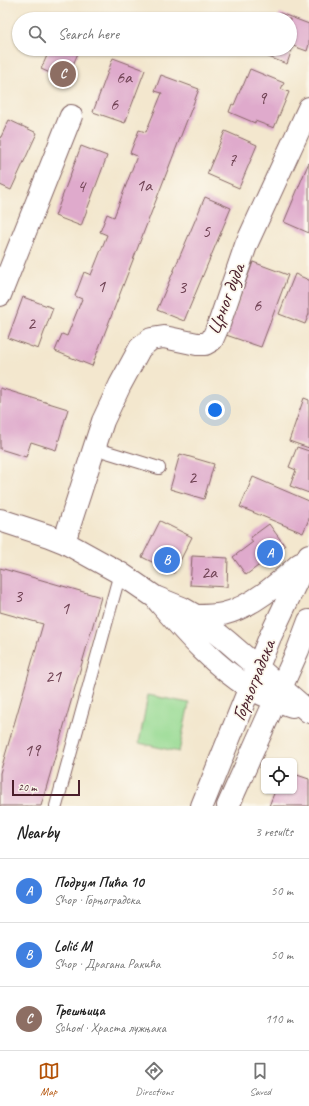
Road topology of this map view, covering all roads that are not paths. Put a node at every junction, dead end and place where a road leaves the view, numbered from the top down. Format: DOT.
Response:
graph roads {
  1 [pos="309,108"];
  2 [pos="71,116"];
  3 [pos="0,296"];
  4 [pos="94,448"];
  5 [pos="159,468"];
  6 [pos="0,520"];
  7 [pos="64,542"];
  8 [pos="308,557"];
  9 [pos="120,573"];
  10 [pos="155,597"];
  11 [pos="196,616"];
  12 [pos="309,621"];
  13 [pos="258,668"];
  14 [pos="249,688"];
  15 [pos="278,693"];
  16 [pos="56,806"];
  17 [pos="202,806"];
  18 [pos="228,806"];
  1 -- 4 [label="street, Црног дуда"];
  2 -- 3 [label="street"];
  4 -- 5 [label="lane"];
  4 -- 7 [label="street, Црног дуда"];
  6 -- 7 [label="street"];
  7 -- 9 [label="street"];
  8 -- 11 [label="street"];
  8 -- 13 [label="street, Горњоградска"];
  9 -- 10 [label="street"];
  9 -- 16 [label="lane"];
  10 -- 11 [label="street"];
  10 -- 14 [label="street"];
  11 -- 13 [label="street"];
  12 -- 15 [label="street, Горњоградска"];
  13 -- 14 [label="street, Горњоградска"];
  13 -- 15 [label="street"];
  14 -- 15 [label="street"];
  14 -- 17 [label="street, Горњоградска"];
  15 -- 18 [label="street, Горњоградска"];
}
